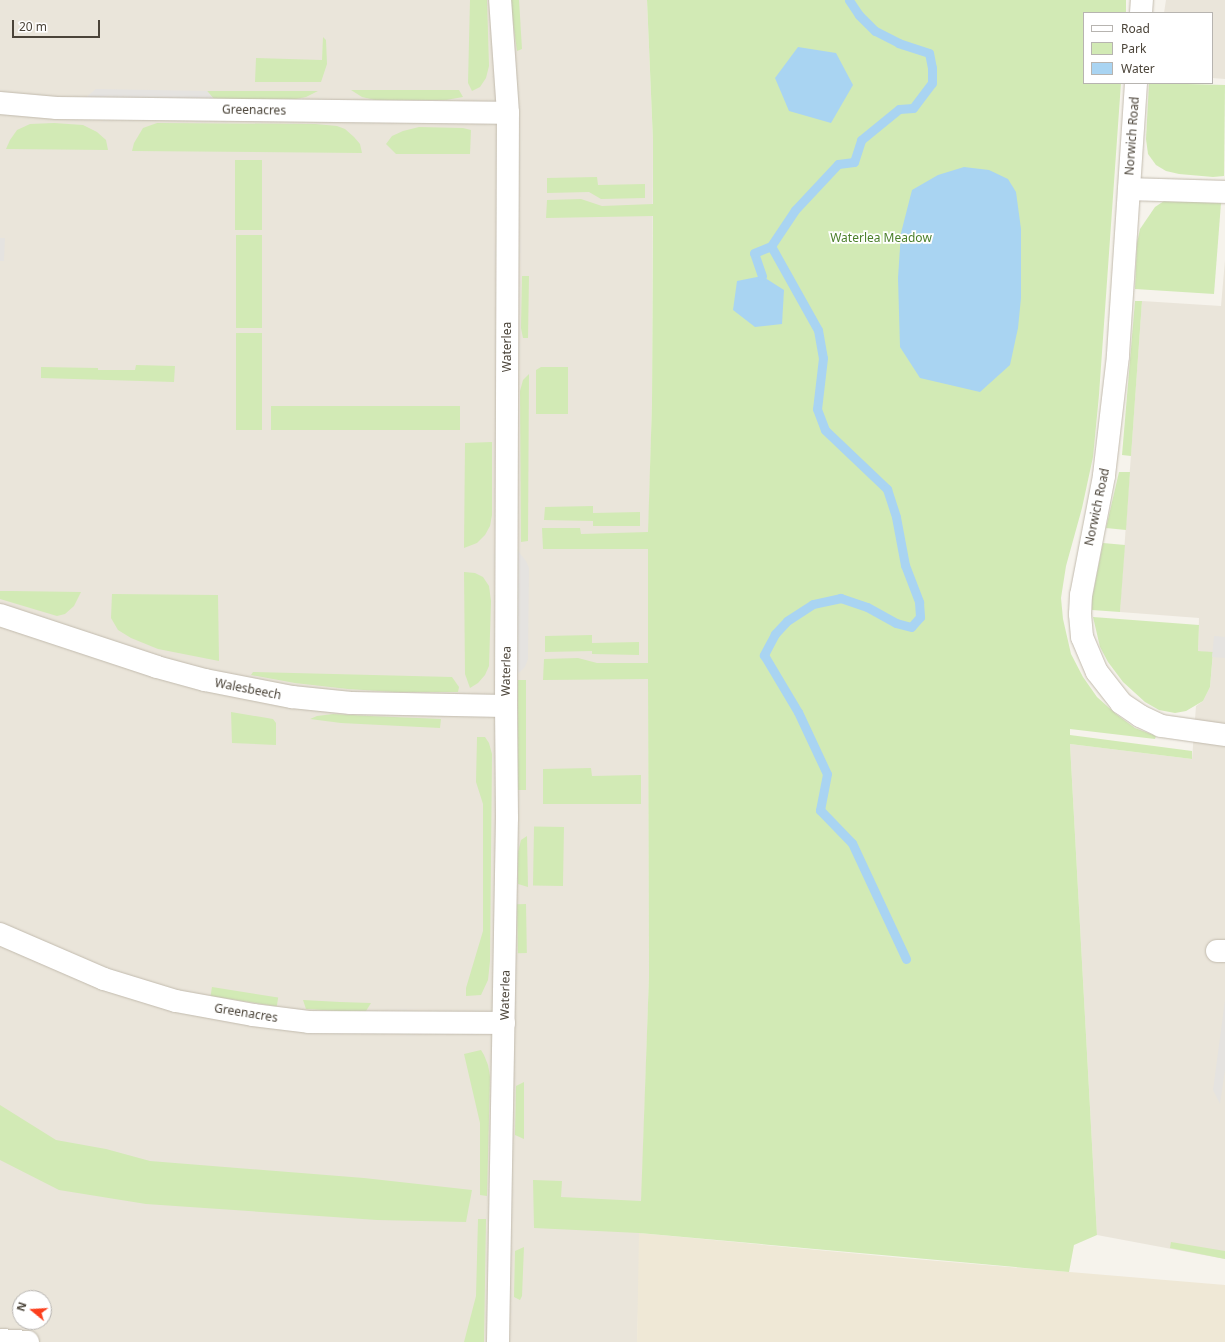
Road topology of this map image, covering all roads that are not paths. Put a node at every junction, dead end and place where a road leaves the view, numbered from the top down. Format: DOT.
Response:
graph roads {
  1 [pos="500,0"];
  2 [pos="1142,0"];
  3 [pos="1141,12"];
  4 [pos="1136,84"];
  5 [pos="0,103"];
  6 [pos="508,113"];
  7 [pos="1129,189"];
  8 [pos="1225,192"];
  9 [pos="0,616"];
  10 [pos="506,706"];
  11 [pos="1225,735"];
  12 [pos="0,934"];
  13 [pos="504,1024"];
  14 [pos="0,1340"];
  15 [pos="28,1342"];
  16 [pos="498,1342"];
  1 -- 6 [label="street, Waterlea"];
  2 -- 3 [label="street"];
  4 -- 7 [label="street, Norwich Road"];
  5 -- 6 [label="street, Greenacres"];
  6 -- 10 [label="street, Waterlea"];
  7 -- 8 [label="street, Norwich Road"];
  7 -- 11 [label="street, Norwich Road"];
  9 -- 10 [label="street, Walesbeech"];
  10 -- 13 [label="street, Waterlea"];
  12 -- 13 [label="street, Greenacres"];
  13 -- 16 [label="street, Waterlea"];
  14 -- 15 [label="street"];
}
